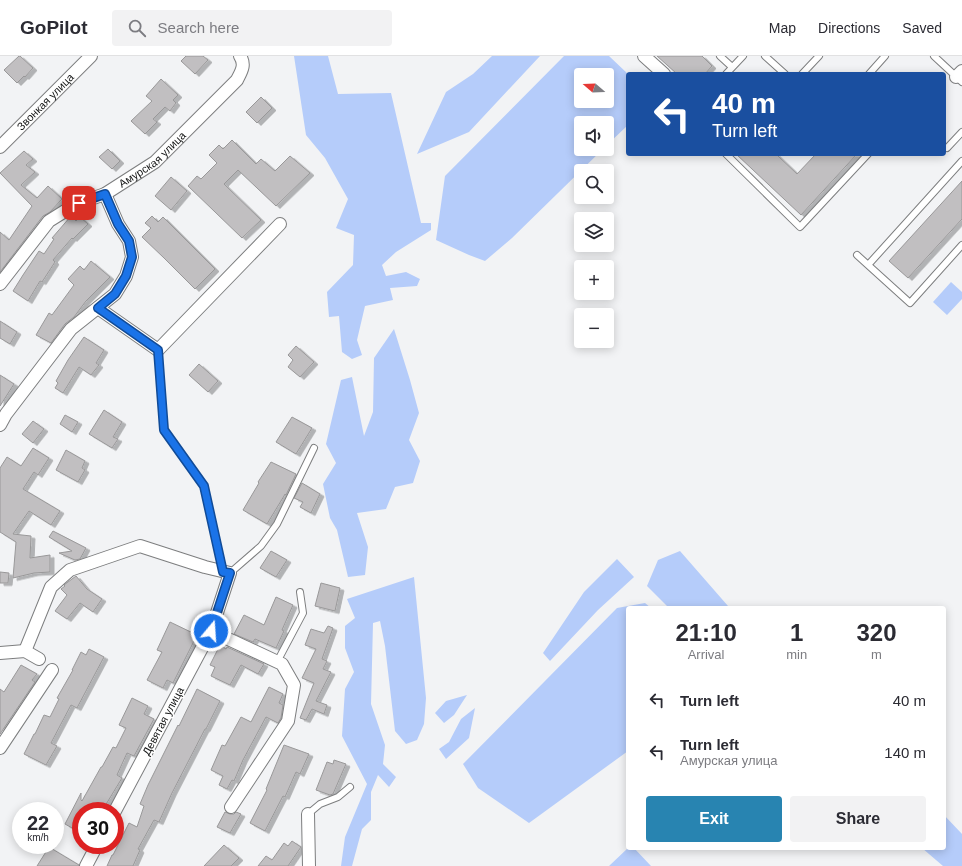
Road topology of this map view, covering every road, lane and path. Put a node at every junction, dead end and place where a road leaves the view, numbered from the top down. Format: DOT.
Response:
graph roads {
  1 [pos="91,56"];
  2 [pos="240,56"];
  3 [pos="644,56"];
  4 [pos="720,56"];
  5 [pos="743,56"];
  6 [pos="765,56"];
  7 [pos="819,56"];
  8 [pos="885,56"];
  9 [pos="934,56"];
  10 [pos="732,67"];
  11 [pos="662,72"];
  12 [pos="728,72"];
  13 [pos="783,72"];
  14 [pos="804,72"];
  15 [pos="871,72"];
  16 [pos="946,74"];
  17 [pos="957,75"];
  18 [pos="962,132"];
  19 [pos="0,147"];
  20 [pos="947,148"];
  21 [pos="728,156"];
  22 [pos="866,156"];
  23 [pos="962,161"];
  24 [pos="105,194"];
  25 [pos="280,224"];
  26 [pos="962,245"];
  27 [pos="857,255"];
  28 [pos="868,265"];
  29 [pos="0,284"];
  30 [pos="98,308"];
  31 [pos="158,350"];
  32 [pos="0,424"];
  33 [pos="314,448"];
  34 [pos="227,572"];
  35 [pos="300,592"];
  36 [pos="211,631"];
  37 [pos="24,651"];
  38 [pos="0,653"];
  39 [pos="39,659"];
  40 [pos="277,662"];
  41 [pos="52,670"];
  42 [pos="0,748"];
  43 [pos="350,787"];
  44 [pos="120,802"];
  45 [pos="231,807"];
  46 [pos="308,814"];
  47 [pos="92,854"];
  48 [pos="86,866"];
  49 [pos="308,866"];
  1 -- 19 [label="street, Звонкая улица"];
  2 -- 24 [label="street, Амурская улица"];
  3 -- 11 [label="street"];
  4 -- 10 [label="lane"];
  5 -- 10 [label="lane"];
  6 -- 13 [label="lane"];
  7 -- 14 [label="lane"];
  8 -- 15 [label="lane"];
  9 -- 17 [label="lane"];
  10 -- 12 [label="lane"];
  16 -- 17 [label="lane"];
  18 -- 20 [label="lane"];
  21 -- 22 [label="lane"];
  23 -- 28 [label="lane"];
  24 -- 29 [label="street, Амурская улица"];
  24 -- 30 [label="street"];
  25 -- 31 [label="street"];
  26 -- 28 [label="lane"];
  27 -- 28 [label="lane"];
  30 -- 31 [label="street"];
  30 -- 32 [label="street"];
  31 -- 34 [label="lane"];
  33 -- 34 [label="lane"];
  34 -- 36 [label="street, Девятая улица"];
  34 -- 37 [label="street"];
  35 -- 40 [label="lane"];
  36 -- 40 [label="street"];
  36 -- 44 [label="street, Девятая улица"];
  37 -- 38 [label="street"];
  37 -- 39 [label="street"];
  40 -- 45 [label="street"];
  41 -- 42 [label="street"];
  43 -- 46 [label="lane"];
  46 -- 49 [label="street"];
  47 -- 48 [label="street"];
}
